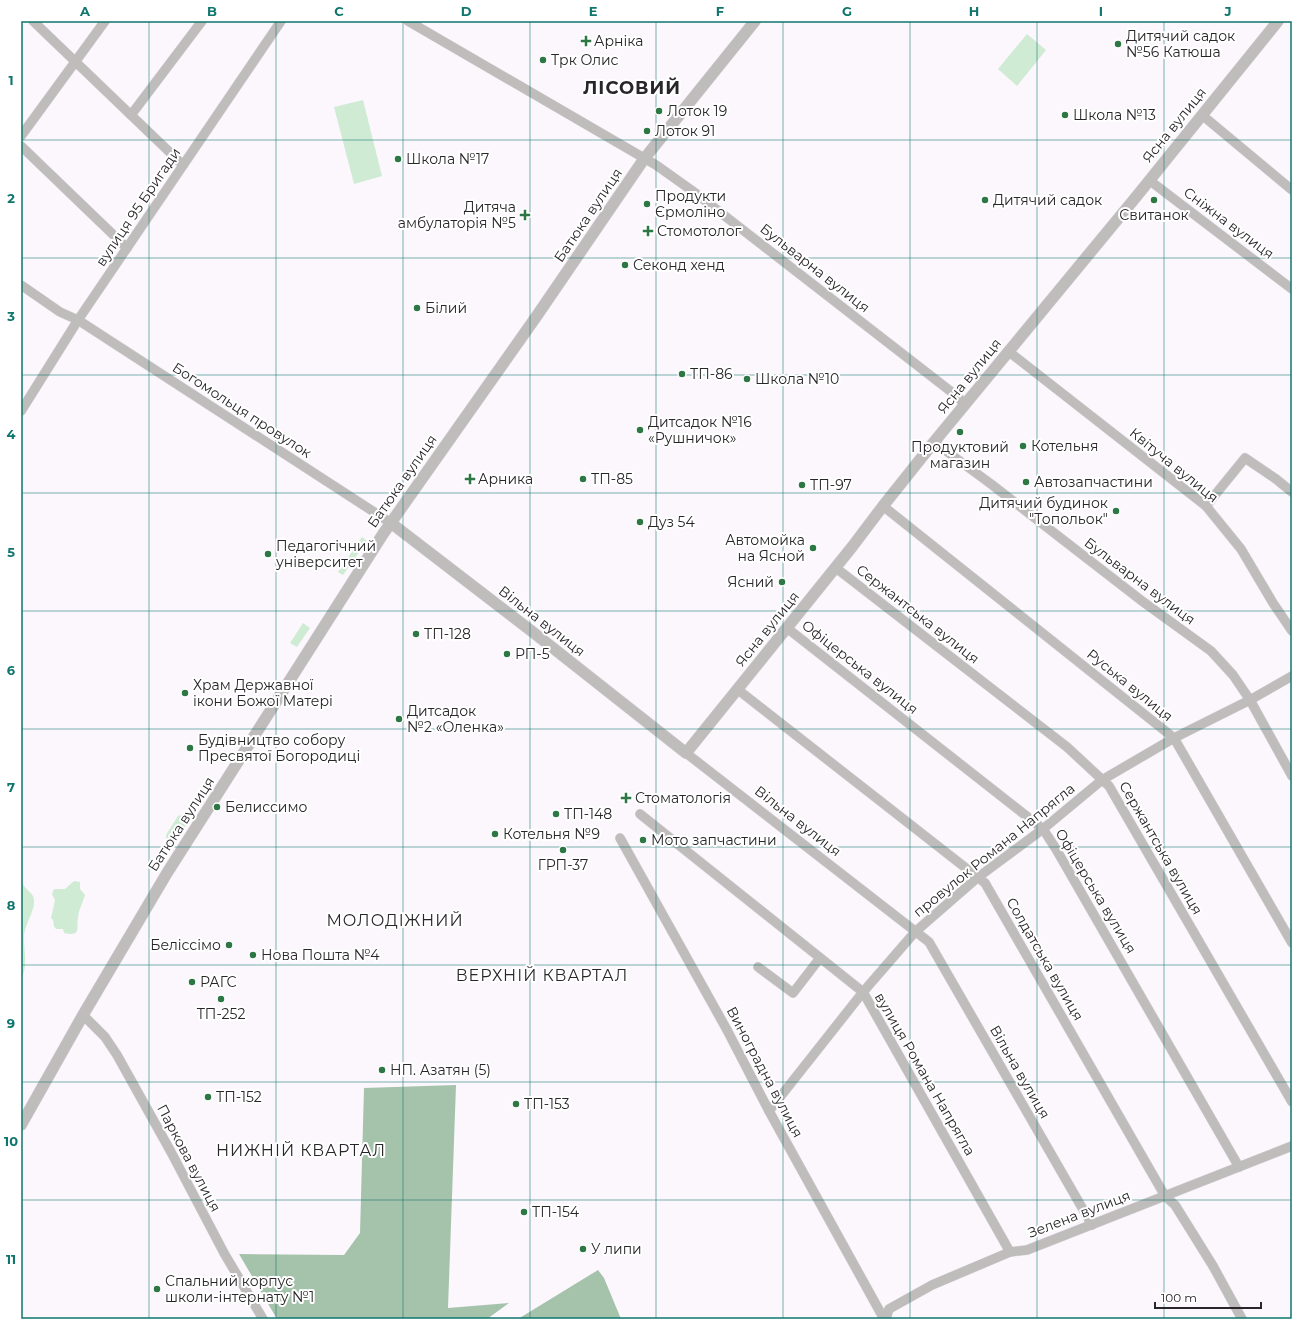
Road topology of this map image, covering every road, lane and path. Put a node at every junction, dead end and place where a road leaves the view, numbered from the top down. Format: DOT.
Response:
graph roads {
  1 [pos="33,21"];
  2 [pos="105,21"];
  3 [pos="202,21"];
  4 [pos="281,21"];
  5 [pos="408,21"];
  6 [pos="755,21"];
  7 [pos="1278,21"];
  8 [pos="75,62"];
  9 [pos="131,115"];
  10 [pos="1202,115"];
  11 [pos="21,136"];
  12 [pos="21,146"];
  13 [pos="644,159"];
  14 [pos="183,165"];
  15 [pos="1150,180"];
  16 [pos="1292,190"];
  17 [pos="127,248"];
  18 [pos="21,285"];
  19 [pos="1292,289"];
  20 [pos="78,320"];
  21 [pos="1008,351"];
  22 [pos="965,405"];
  23 [pos="21,411"];
  24 [pos="934,442"];
  25 [pos="1292,492"];
  26 [pos="883,506"];
  27 [pos="1206,506"];
  28 [pos="390,523"];
  29 [pos="836,568"];
  30 [pos="787,628"];
  31 [pos="1292,630"];
  32 [pos="1292,676"];
  33 [pos="737,689"];
  34 [pos="1250,700"];
  35 [pos="1174,738"];
  36 [pos="686,753"];
  37 [pos="1292,776"];
  38 [pos="1102,780"];
  39 [pos="640,814"];
  40 [pos="1043,829"];
  41 [pos="620,838"];
  42 [pos="977,878"];
  43 [pos="915,932"];
  44 [pos="1292,943"];
  45 [pos="820,958"];
  46 [pos="758,967"];
  47 [pos="863,992"];
  48 [pos="83,1015"];
  49 [pos="1292,1102"];
  50 [pos="769,1111"];
  51 [pos="21,1125"];
  52 [pos="1292,1146"];
  53 [pos="1239,1167"];
  54 [pos="1165,1196"];
  55 [pos="1092,1225"];
  56 [pos="1010,1252"];
  57 [pos="263,1319"];
  58 [pos="885,1319"];
  59 [pos="1242,1319"];
  1 -- 8 [label="street"];
  2 -- 8 [label="street"];
  3 -- 9 [label="street"];
  4 -- 14 [label="street, вулиця 95 Бригади"];
  5 -- 13 [label="street, Бульварна вулиця"];
  6 -- 13 [label="street, Батюка вулиця"];
  7 -- 10 [label="street, Ясна вулиця"];
  8 -- 9 [label="street"];
  8 -- 11 [label="street"];
  9 -- 14 [label="street"];
  10 -- 15 [label="street, Ясна вулиця"];
  10 -- 16 [label="street"];
  12 -- 17 [label="street"];
  13 -- 22 [label="street, Бульварна вулиця"];
  13 -- 28 [label="street, Батюка вулиця"];
  14 -- 17 [label="street, вулиця 95 Бригади"];
  15 -- 19 [label="street, Сніжна вулиця"];
  15 -- 21 [label="street, Ясна вулиця"];
  17 -- 20 [label="street, вулиця 95 Бригади"];
  18 -- 20 [label="street, Богомольця провулок"];
  20 -- 23 [label="street, вулиця 95 Бригади"];
  20 -- 28 [label="street, Богомольця провулок"];
  21 -- 22 [label="street, Ясна вулиця"];
  21 -- 27 [label="street, Квітуча вулиця"];
  22 -- 24 [label="street, Ясна вулиця"];
  24 -- 26 [label="street, Ясна вулиця"];
  24 -- 34 [label="street, Бульварна вулиця"];
  25 -- 27 [label="street"];
  26 -- 29 [label="street, Ясна вулиця"];
  26 -- 35 [label="street, Руська вулиця"];
  27 -- 31 [label="street, Квітуча вулиця"];
  28 -- 36 [label="street, Вільна вулиця"];
  28 -- 48 [label="street, Батюка вулиця"];
  29 -- 30 [label="street, Ясна вулиця"];
  29 -- 38 [label="street, Сержантська вулиця"];
  30 -- 33 [label="street, Ясна вулиця"];
  30 -- 40 [label="street, Офіцерська вулиця"];
  32 -- 34 [label="street, провулок Романа Напрягла"];
  33 -- 36 [label="street, Ясна вулиця"];
  33 -- 42 [label="street, Солдатська вулиця"];
  34 -- 35 [label="street, провулок Романа Напрягла"];
  34 -- 37 [label="street, Бульварна вулиця"];
  35 -- 38 [label="street, провулок Романа Напрягла"];
  35 -- 44 [label="street, Руська вулиця"];
  36 -- 43 [label="street, Вільна вулиця"];
  38 -- 40 [label="street, провулок Романа Напрягла"];
  38 -- 49 [label="street, Сержантська вулиця"];
  39 -- 45 [label="street, вулиця Романа Напрягла"];
  40 -- 42 [label="street, провулок Романа Напрягла"];
  40 -- 53 [label="street, Офіцерська вулиця"];
  41 -- 50 [label="street, Виноградна вулиця"];
  42 -- 43 [label="street, провулок Романа Напрягла"];
  42 -- 54 [label="street, Солдатська вулиця"];
  43 -- 47 [label="street, провулок Романа Напрягла"];
  43 -- 55 [label="street, Вільна вулиця"];
  45 -- 46 [label="street"];
  45 -- 47 [label="street, вулиця Романа Напрягла"];
  47 -- 50 [label="street, провулок Романа Напрягла"];
  47 -- 56 [label="street, вулиця Романа Напрягла"];
  48 -- 51 [label="street, Батюка вулиця"];
  48 -- 57 [label="street, Паркова вулиця"];
  50 -- 58 [label="street, Виноградна вулиця"];
  52 -- 53 [label="street, Зелена вулиця"];
  53 -- 54 [label="street, Зелена вулиця"];
  54 -- 55 [label="street, Зелена вулиця"];
  54 -- 59 [label="street, Солдатська вулиця"];
  55 -- 56 [label="street, Зелена вулиця"];
  56 -- 58 [label="street, Зелена вулиця"];
}
